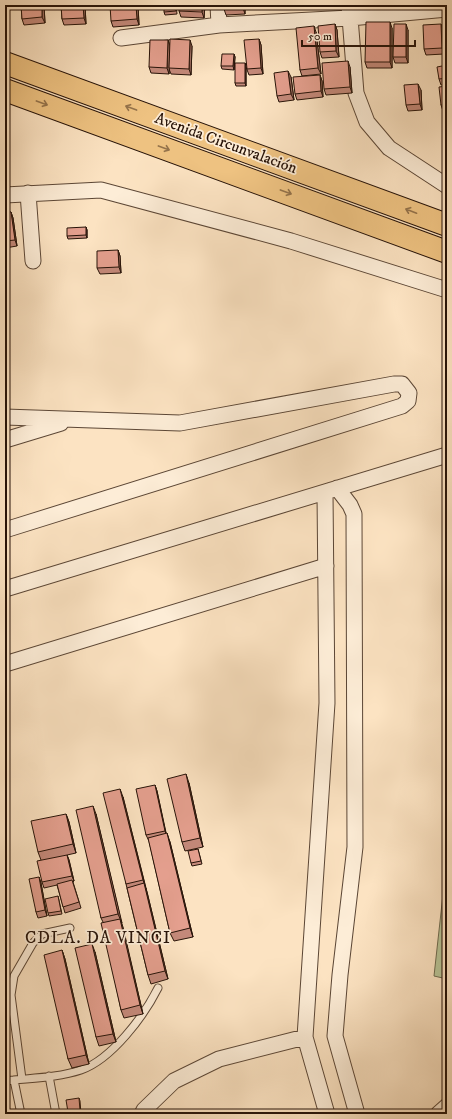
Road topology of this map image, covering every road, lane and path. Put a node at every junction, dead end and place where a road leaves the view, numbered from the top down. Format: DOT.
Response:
graph roads {
  1 [pos="218,5"];
  2 [pos="447,9"];
  3 [pos="350,11"];
  4 [pos="219,25"];
  5 [pos="121,38"];
  6 [pos="5,63"];
  7 [pos="5,90"];
  8 [pos="447,186"];
  9 [pos="28,193"];
  10 [pos="5,195"];
  11 [pos="447,225"];
  12 [pos="447,252"];
  13 [pos="33,261"];
  14 [pos="447,290"];
  15 [pos="5,417"];
  16 [pos="72,420"];
  17 [pos="5,440"];
  18 [pos="447,455"];
  19 [pos="331,490"];
  20 [pos="5,530"];
  21 [pos="326,566"];
  22 [pos="5,589"];
  23 [pos="5,664"];
  24 [pos="70,928"];
  25 [pos="158,988"];
  26 [pos="305,1037"];
  27 [pos="49,1076"];
  28 [pos="5,1079"];
  29 [pos="22,1079"];
  30 [pos="14,1080"];
  31 [pos="447,1106"];
  32 [pos="21,1114"];
  33 [pos="56,1114"];
  34 [pos="142,1114"];
  35 [pos="327,1114"];
  36 [pos="357,1114"];
  37 [pos="438,1114"];
  1 -- 4 [label="street"];
  2 -- 3 [label="street"];
  3 -- 4 [label="street"];
  3 -- 8 [label="street"];
  4 -- 5 [label="street"];
  11 -- 6 [label="highway, Avenida Circunvalación, one-way"];
  7 -- 12 [label="highway, Avenida Circunvalación, one-way"];
  9 -- 10 [label="street"];
  9 -- 13 [label="street"];
  9 -- 14 [label="street"];
  15 -- 16 [label="street"];
  16 -- 17 [label="street"];
  16 -- 20 [label="street"];
  18 -- 19 [label="street"];
  19 -- 21 [label="street"];
  19 -- 22 [label="street"];
  19 -- 36 [label="street"];
  21 -- 23 [label="street"];
  21 -- 26 [label="street"];
  24 -- 29 [label="lane"];
  25 -- 27 [label="lane"];
  26 -- 34 [label="street"];
  26 -- 35 [label="street"];
  27 -- 29 [label="lane"];
  27 -- 33 [label="lane"];
  28 -- 30 [label="lane"];
  29 -- 30 [label="lane"];
  30 -- 32 [label="lane"];
  31 -- 37 [label="street"];
}
